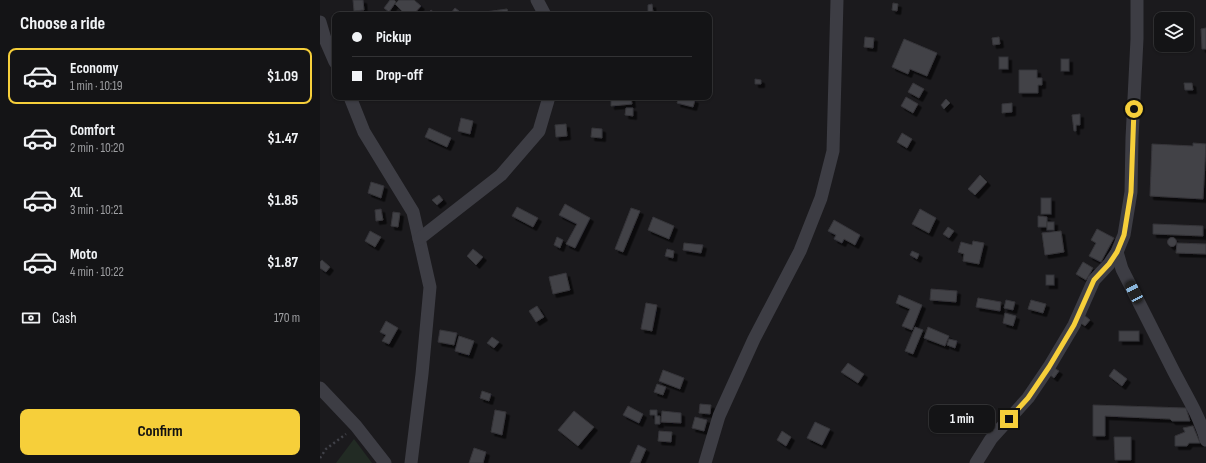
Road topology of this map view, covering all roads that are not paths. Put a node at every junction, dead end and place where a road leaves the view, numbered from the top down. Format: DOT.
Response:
graph roads {
  1 [pos="538,0"];
  2 [pos="837,0"];
  3 [pos="1137,0"];
  4 [pos="544,12"];
  5 [pos="320,22"];
  6 [pos="332,55"];
  7 [pos="351,100"];
  8 [pos="548,100"];
  9 [pos="419,239"];
  10 [pos="1117,252"];
  11 [pos="320,388"];
  12 [pos="1206,440"];
  13 [pos="384,463"];
  14 [pos="411,463"];
  15 [pos="706,463"];
  16 [pos="976,463"];
  1 -- 4 [label="street"];
  2 -- 15 [label="street"];
  3 -- 10 [label="street"];
  5 -- 6 [label="street"];
  7 -- 9 [label="street"];
  8 -- 9 [label="street"];
  9 -- 14 [label="street"];
  10 -- 12 [label="street"];
  10 -- 16 [label="street"];
  11 -- 13 [label="street"];
}
